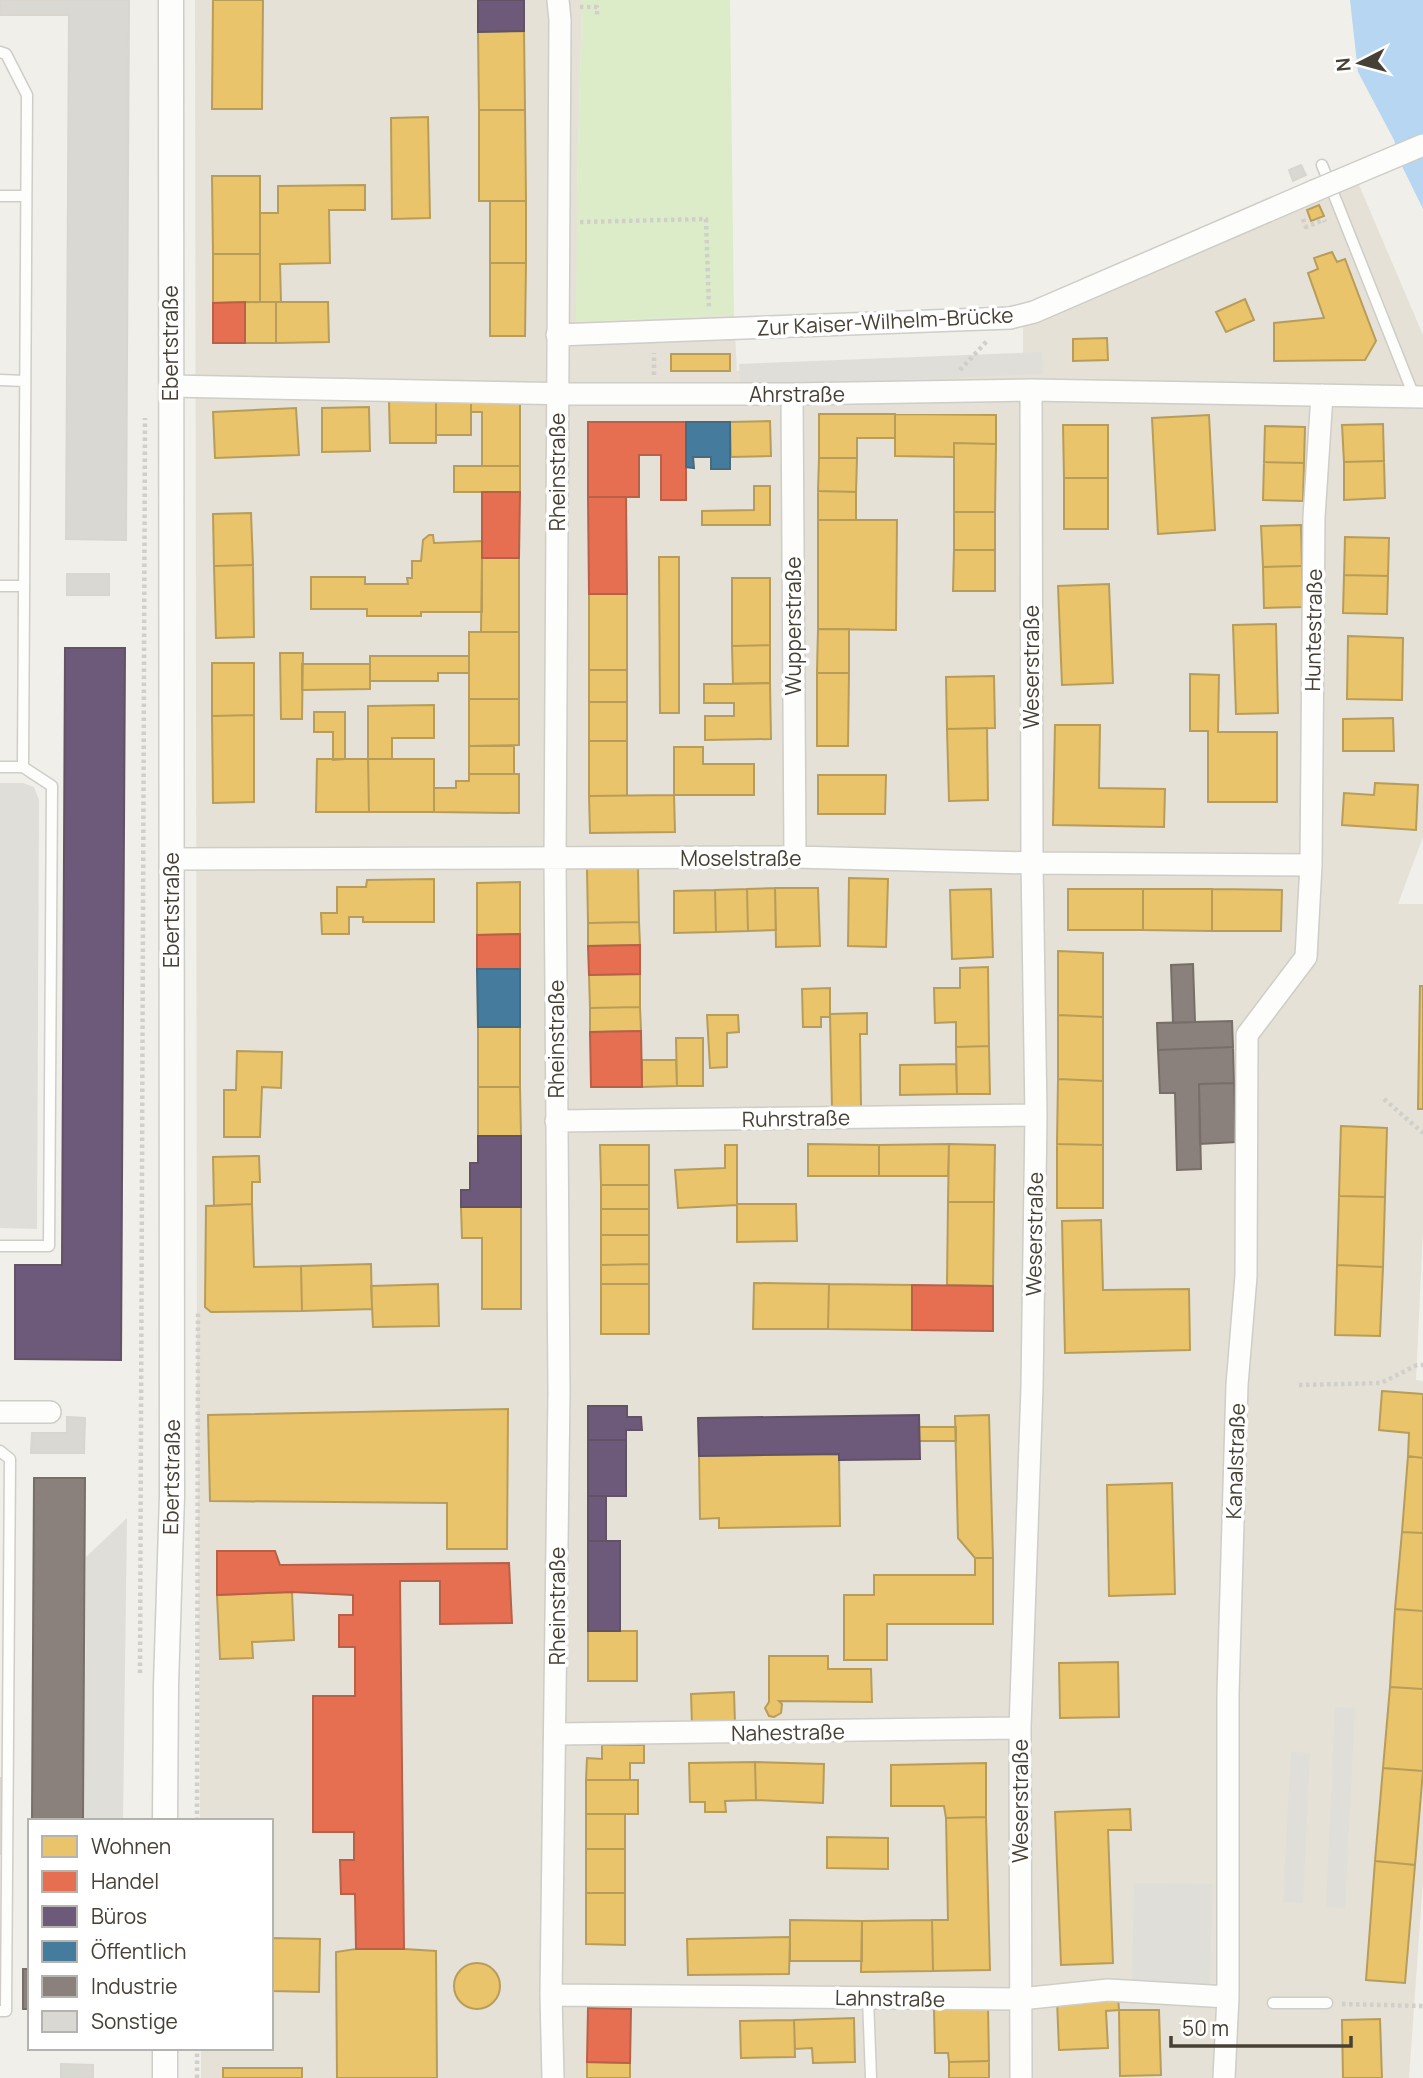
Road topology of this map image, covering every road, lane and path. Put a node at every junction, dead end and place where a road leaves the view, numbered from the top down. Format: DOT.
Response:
graph roads {
  1 [pos="171,0"];
  2 [pos="558,0"];
  3 [pos="579,7"];
  4 [pos="597,16"];
  5 [pos="0,52"];
  6 [pos="1423,145"];
  7 [pos="1322,165"];
  8 [pos="0,196"];
  9 [pos="26,196"];
  10 [pos="580,222"];
  11 [pos="1306,227"];
  12 [pos="1328,230"];
  13 [pos="709,316"];
  14 [pos="557,335"];
  15 [pos="0,380"];
  16 [pos="25,381"];
  17 [pos="170,386"];
  18 [pos="1031,390"];
  19 [pos="558,394"];
  20 [pos="792,394"];
  21 [pos="1322,394"];
  22 [pos="1418,396"];
  23 [pos="145,416"];
  24 [pos="0,586"];
  25 [pos="24,586"];
  26 [pos="0,766"];
  27 [pos="23,766"];
  28 [pos="795,858"];
  29 [pos="171,859"];
  30 [pos="555,859"];
  31 [pos="1032,863"];
  32 [pos="1311,865"];
  33 [pos="1384,1099"];
  34 [pos="1036,1115"];
  35 [pos="556,1121"];
  36 [pos="1423,1133"];
  37 [pos="0,1246"];
  38 [pos="1423,1365"];
  39 [pos="1299,1385"];
  40 [pos="0,1412"];
  41 [pos="50,1412"];
  42 [pos="0,1451"];
  43 [pos="140,1686"];
  44 [pos="1020,1728"];
  45 [pos="556,1734"];
  46 [pos="165,1819"];
  47 [pos="551,1995"];
  48 [pos="1227,1997"];
  49 [pos="868,1998"];
  50 [pos="1020,1999"];
  51 [pos="1273,2003"];
  52 [pos="1327,2003"];
  53 [pos="1423,2006"];
  54 [pos="0,2011"];
  55 [pos="165,2050"];
  56 [pos="197,2050"];
  57 [pos="165,2078"];
  58 [pos="197,2078"];
  59 [pos="553,2078"];
  60 [pos="871,2078"];
  61 [pos="1021,2078"];
  62 [pos="1224,2078"];
  1 -- 17 [label="street, Ebertstraße"];
  2 -- 14 [label="street, Rheinstraße"];
  3 -- 4 [label="path"];
  5 -- 9 [label="lane"];
  6 -- 14 [label="street, Zur Kaiser-Wilhelm-Brücke, bridge"];
  7 -- 22 [label="lane"];
  8 -- 9 [label="lane"];
  9 -- 16 [label="lane"];
  10 -- 13 [label="path"];
  11 -- 12 [label="path"];
  14 -- 19 [label="street, Rheinstraße"];
  15 -- 16 [label="lane"];
  16 -- 25 [label="lane"];
  17 -- 19 [label="street, Ahrstraße"];
  17 -- 29 [label="street, Ebertstraße"];
  18 -- 20 [label="street, Ahrstraße"];
  18 -- 21 [label="street, Ahrstraße"];
  18 -- 31 [label="street, Weserstraße"];
  19 -- 20 [label="street, Ahrstraße"];
  19 -- 30 [label="street, Rheinstraße"];
  20 -- 28 [label="street, Wupperstraße"];
  21 -- 22 [label="street, Ahrstraße"];
  21 -- 32 [label="street, Huntestraße"];
  23 -- 43 [label="path"];
  24 -- 25 [label="lane"];
  25 -- 27 [label="lane"];
  26 -- 27 [label="lane"];
  27 -- 37 [label="lane"];
  28 -- 30 [label="street, Moselstraße"];
  28 -- 31 [label="street, Moselstraße"];
  29 -- 30 [label="street, Moselstraße"];
  29 -- 46 [label="street, Ebertstraße"];
  30 -- 35 [label="street, Rheinstraße"];
  31 -- 32 [label="street, Moselstraße"];
  31 -- 34 [label="street, Weserstraße"];
  32 -- 48 [label="street, Kanalstraße"];
  33 -- 36 [label="path"];
  34 -- 35 [label="street, Ruhrstraße"];
  34 -- 44 [label="street, Weserstraße"];
  35 -- 45 [label="street, Rheinstraße"];
  38 -- 39 [label="path"];
  40 -- 41 [label="street"];
  42 -- 54 [label="lane"];
  44 -- 45 [label="street, Nahestraße"];
  44 -- 50 [label="street, Weserstraße"];
  45 -- 47 [label="street, Rheinstraße"];
  47 -- 49 [label="street, Lahnstraße"];
  47 -- 59 [label="street, Rheinstraße"];
  48 -- 50 [label="street, Lahnstraße"];
  48 -- 62 [label="street, Kanalstraße"];
  49 -- 50 [label="street, Lahnstraße"];
  49 -- 60 [label="lane"];
  50 -- 61 [label="street, Weserstraße"];
  51 -- 52 [label="lane"];
  52 -- 53 [label="path"];
  55 -- 57 [label="street"];
  56 -- 58 [label="path"];
}
